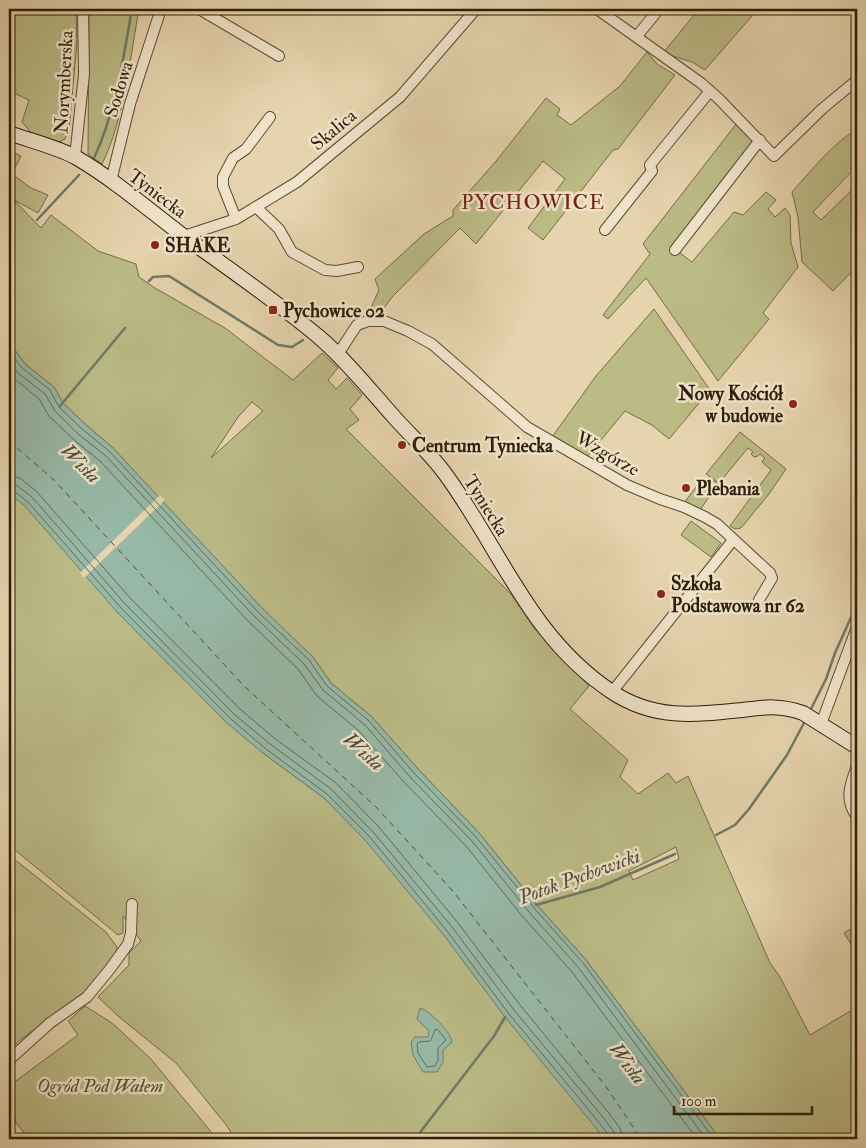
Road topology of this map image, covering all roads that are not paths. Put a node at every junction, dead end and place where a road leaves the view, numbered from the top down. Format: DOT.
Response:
graph roads {
  1 [pos="83,9"];
  2 [pos="161,9"];
  3 [pos="200,9"];
  4 [pos="476,9"];
  5 [pos="597,9"];
  6 [pos="659,9"];
  7 [pos="637,36"];
  8 [pos="280,56"];
  9 [pos="857,80"];
  10 [pos="710,91"];
  11 [pos="270,117"];
  12 [pos="9,133"];
  13 [pos="760,140"];
  14 [pos="75,157"];
  15 [pos="111,181"];
  16 [pos="256,207"];
  17 [pos="236,219"];
  18 [pos="605,230"];
  19 [pos="184,236"];
  20 [pos="675,250"];
  21 [pos="358,267"];
  22 [pos="338,354"];
  23 [pos="733,540"];
  24 [pos="759,600"];
  25 [pos="857,627"];
  26 [pos="853,649"];
  27 [pos="612,692"];
  28 [pos="820,724"];
  29 [pos="857,747"];
  30 [pos="857,766"];
  31 [pos="857,817"];
  32 [pos="132,904"];
  33 [pos="9,1060"];
  1 -- 14 [label="street, Norymberska"];
  2 -- 15 [label="street, Sodowa"];
  3 -- 8 [label="street"];
  4 -- 16 [label="street, Skalica"];
  5 -- 7 [label="street"];
  6 -- 7 [label="street"];
  7 -- 10 [label="street"];
  9 -- 13 [label="street"];
  10 -- 13 [label="street"];
  10 -- 18 [label="street"];
  11 -- 17 [label="street"];
  12 -- 14 [label="street, Tyniecka"];
  13 -- 20 [label="street"];
  14 -- 15 [label="street, Tyniecka"];
  15 -- 19 [label="street, Tyniecka"];
  16 -- 17 [label="street, Skalica"];
  16 -- 21 [label="street"];
  17 -- 19 [label="street, Skalica"];
  19 -- 22 [label="street, Tyniecka"];
  22 -- 23 [label="street, Wzgórze"];
  22 -- 27 [label="street, Tyniecka"];
  23 -- 24 [label="street, Wzgórze"];
  23 -- 27 [label="street"];
  25 -- 26 [label="street"];
  26 -- 28 [label="street"];
  27 -- 28 [label="street, Tyniecka"];
  28 -- 29 [label="street, Tyniecka"];
  30 -- 31 [label="street"];
  32 -- 33 [label="street"];
}
